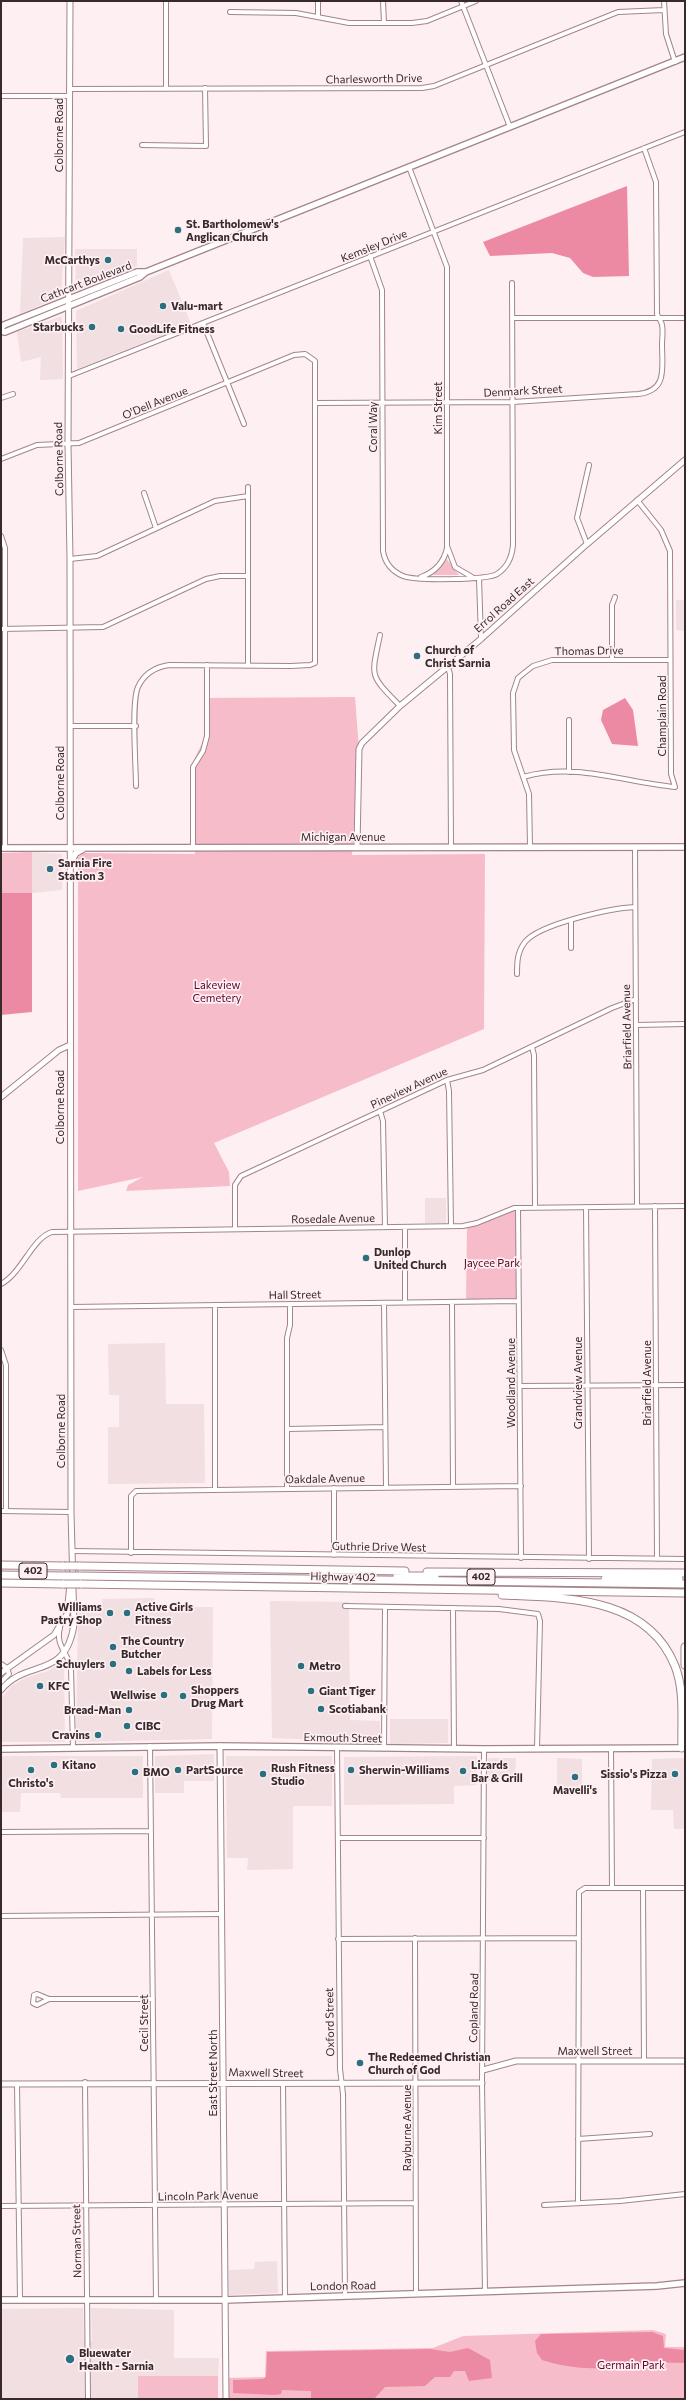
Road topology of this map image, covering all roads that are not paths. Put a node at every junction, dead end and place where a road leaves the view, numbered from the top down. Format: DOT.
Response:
graph roads {
  1 [pos="70,1"];
  2 [pos="166,1"];
  3 [pos="318,1"];
  4 [pos="384,1"];
  5 [pos="461,1"];
  6 [pos="476,1"];
  7 [pos="664,1"];
  8 [pos="463,6"];
  9 [pos="664,10"];
  10 [pos="230,12"];
  11 [pos="318,16"];
  12 [pos="384,23"];
  13 [pos="685,58"];
  14 [pos="675,62"];
  15 [pos="486,65"];
  16 [pos="205,88"];
  17 [pos="69,89"];
  18 [pos="166,89"];
  19 [pos="1,96"];
  20 [pos="69,96"];
  21 [pos="510,127"];
  22 [pos="685,132"];
  23 [pos="142,145"];
  24 [pos="644,148"];
  25 [pos="409,166"];
  26 [pos="434,231"];
  27 [pos="370,256"];
  28 [pos="146,272"];
  29 [pos="512,283"];
  30 [pos="69,299"];
  31 [pos="70,306"];
  32 [pos="512,318"];
  33 [pos="658,318"];
  34 [pos="685,318"];
  35 [pos="203,323"];
  36 [pos="1,330"];
  37 [pos="69,376"];
  38 [pos="228,384"];
  39 [pos="13,394"];
  40 [pos="1,398"];
  41 [pos="316,402"];
  42 [pos="382,402"];
  43 [pos="447,402"];
  44 [pos="513,402"];
  45 [pos="244,424"];
  46 [pos="68,444"];
  47 [pos="1,459"];
  48 [pos="685,460"];
  49 [pos="589,466"];
  50 [pos="248,488"];
  51 [pos="144,493"];
  52 [pos="248,496"];
  53 [pos="637,500"];
  54 [pos="156,528"];
  55 [pos="1,536"];
  56 [pos="587,544"];
  57 [pos="447,546"];
  58 [pos="70,559"];
  59 [pos="248,576"];
  60 [pos="417,578"];
  61 [pos="479,578"];
  62 [pos="615,597"];
  63 [pos="70,628"];
  64 [pos="3,629"];
  65 [pos="380,634"];
  66 [pos="481,639"];
  67 [pos="612,660"];
  68 [pos="670,660"];
  69 [pos="207,666"];
  70 [pos="248,666"];
  71 [pos="448,667"];
  72 [pos="400,706"];
  73 [pos="569,720"];
  74 [pos="70,726"];
  75 [pos="136,726"];
  76 [pos="569,772"];
  77 [pos="523,778"];
  78 [pos="136,786"];
  79 [pos="70,847"];
  80 [pos="192,847"];
  81 [pos="358,847"];
  82 [pos="530,847"];
  83 [pos="635,847"];
  84 [pos="685,847"];
  85 [pos="3,848"];
  86 [pos="86,848"];
  87 [pos="451,848"];
  88 [pos="70,862"];
  89 [pos="635,907"];
  90 [pos="572,921"];
  91 [pos="571,948"];
  92 [pos="517,974"];
  93 [pos="636,999"];
  94 [pos="685,1024"];
  95 [pos="637,1025"];
  96 [pos="70,1045"];
  97 [pos="532,1047"];
  98 [pos="447,1080"];
  99 [pos="1,1097"];
  100 [pos="380,1111"];
  101 [pos="655,1206"];
  102 [pos="685,1206"];
  103 [pos="586,1207"];
  104 [pos="637,1207"];
  105 [pos="518,1208"];
  106 [pos="535,1208"];
  107 [pos="451,1226"];
  108 [pos="385,1227"];
  109 [pos="405,1227"];
  110 [pos="235,1229"];
  111 [pos="71,1231"];
  112 [pos="1,1284"];
  113 [pos="519,1301"];
  114 [pos="405,1302"];
  115 [pos="452,1302"];
  116 [pos="384,1303"];
  117 [pos="290,1304"];
  118 [pos="215,1305"];
  119 [pos="71,1307"];
  120 [pos="1,1350"];
  121 [pos="3,1377"];
  122 [pos="656,1385"];
  123 [pos="685,1385"];
  124 [pos="520,1386"];
  125 [pos="587,1386"];
  126 [pos="385,1427"];
  127 [pos="287,1429"];
  128 [pos="520,1486"];
  129 [pos="386,1487"];
  130 [pos="453,1487"];
  131 [pos="334,1488"];
  132 [pos="287,1489"];
  133 [pos="215,1490"];
  134 [pos="3,1511"];
  135 [pos="71,1512"];
  136 [pos="72,1551"];
  137 [pos="131,1552"];
  138 [pos="334,1556"];
  139 [pos="521,1558"];
  140 [pos="589,1559"];
  141 [pos="657,1559"];
  142 [pos="685,1559"];
  143 [pos="1,1565"];
  144 [pos="1,1570"];
  145 [pos="78,1570"];
  146 [pos="64,1571"];
  147 [pos="685,1573"];
  148 [pos="1,1575"];
  149 [pos="685,1579"];
  150 [pos="1,1583"];
  151 [pos="685,1584"];
  152 [pos="370,1588"];
  153 [pos="685,1593"];
  154 [pos="345,1606"];
  155 [pos="385,1607"];
  156 [pos="453,1608"];
  157 [pos="61,1626"];
  158 [pos="70,1641"];
  159 [pos="685,1647"];
  160 [pos="64,1652"];
  161 [pos="1,1664"];
  162 [pos="685,1665"];
  163 [pos="7,1668"];
  164 [pos="71,1668"];
  165 [pos="1,1673"];
  166 [pos="1,1682"];
  167 [pos="1,1690"];
  168 [pos="150,1746"];
  169 [pos="220,1746"];
  170 [pos="337,1747"];
  171 [pos="73,1748"];
  172 [pos="384,1748"];
  173 [pos="537,1748"];
  174 [pos="611,1748"];
  175 [pos="683,1748"];
  176 [pos="1,1749"];
  177 [pos="454,1749"];
  178 [pos="484,1749"];
  179 [pos="151,1831"];
  180 [pos="1,1832"];
  181 [pos="338,1838"];
  182 [pos="484,1838"];
  183 [pos="612,1888"];
  184 [pos="643,1888"];
  185 [pos="685,1888"];
  186 [pos="222,1914"];
  187 [pos="152,1915"];
  188 [pos="1,1916"];
  189 [pos="415,1938"];
  190 [pos="484,1938"];
  191 [pos="579,1938"];
  192 [pos="338,1939"];
  193 [pos="49,1999"];
  194 [pos="153,1999"];
  195 [pos="579,2061"];
  196 [pos="644,2061"];
  197 [pos="685,2061"];
  198 [pos="483,2070"];
  199 [pos="85,2082"];
  200 [pos="153,2082"];
  201 [pos="223,2082"];
  202 [pos="283,2083"];
  203 [pos="416,2083"];
  204 [pos="482,2083"];
  205 [pos="1,2084"];
  206 [pos="17,2084"];
  207 [pos="342,2084"];
  208 [pos="650,2134"];
  209 [pos="578,2139"];
  210 [pos="685,2194"];
  211 [pos="416,2203"];
  212 [pos="284,2204"];
  213 [pos="344,2204"];
  214 [pos="578,2204"];
  215 [pos="86,2205"];
  216 [pos="154,2205"];
  217 [pos="224,2205"];
  218 [pos="544,2205"];
  219 [pos="1,2206"];
  220 [pos="18,2206"];
  221 [pos="685,2283"];
  222 [pos="485,2292"];
  223 [pos="416,2294"];
  224 [pos="345,2296"];
  225 [pos="285,2297"];
  226 [pos="1,2300"];
  227 [pos="20,2300"];
  228 [pos="87,2300"];
  229 [pos="156,2300"];
  230 [pos="224,2300"];
  231 [pos="88,2399"];
  232 [pos="226,2399"];
  1 -- 17 [label="street, Colborne Road"];
  2 -- 18 [label="street"];
  3 -- 11 [label="street"];
  4 -- 12 [label="street"];
  5 -- 8 [label="street"];
  6 -- 8 [label="street"];
  7 -- 9 [label="street"];
  8 -- 12 [label="street"];
  8 -- 15 [label="street"];
  9 -- 14 [label="street"];
  9 -- 15 [label="street, Charlesworth Drive"];
  10 -- 11 [label="street"];
  11 -- 12 [label="street"];
  13 -- 14 [label="main road"];
  14 -- 21 [label="main road"];
  15 -- 16 [label="street, Charlesworth Drive"];
  15 -- 21 [label="street"];
  16 -- 18 [label="street, Charlesworth Drive"];
  16 -- 23 [label="street"];
  17 -- 18 [label="street, Charlesworth Drive"];
  17 -- 20 [label="street, Colborne Road"];
  19 -- 20 [label="street"];
  20 -- 30 [label="street, Colborne Road"];
  21 -- 25 [label="main road"];
  22 -- 24 [label="street, Kemsley Drive"];
  24 -- 26 [label="street, Kemsley Drive"];
  24 -- 33 [label="street"];
  25 -- 26 [label="street, Kim Street"];
  25 -- 28 [label="main road"];
  26 -- 27 [label="street, Kemsley Drive"];
  26 -- 43 [label="street, Kim Street"];
  27 -- 35 [label="street, Kemsley Drive"];
  27 -- 42 [label="street, Coral Way"];
  28 -- 30 [label="main road, Cathcart Boulevard"];
  28 -- 31 [label="main road, Cathcart Boulevard"];
  29 -- 32 [label="street, Coral Way"];
  30 -- 31 [label="street, Colborne Road"];
  30 -- 36 [label="main road, Cathcart Boulevard"];
  31 -- 36 [label="main road, Cathcart Boulevard"];
  31 -- 37 [label="street, Colborne Road"];
  32 -- 33 [label="street"];
  32 -- 44 [label="street, Coral Way"];
  33 -- 34 [label="street"];
  33 -- 44 [label="street, Denmark Street"];
  35 -- 37 [label="street, Kemsley Drive"];
  35 -- 38 [label="street"];
  37 -- 46 [label="street, Colborne Road"];
  38 -- 41 [label="street, O'Dell Avenue"];
  38 -- 45 [label="street"];
  38 -- 46 [label="street, O'Dell Avenue"];
  39 -- 40 [label="street"];
  41 -- 42 [label="street, Denmark Street"];
  41 -- 70 [label="street"];
  42 -- 43 [label="street, Denmark Street"];
  42 -- 60 [label="street, Coral Way"];
  43 -- 44 [label="street, Denmark Street"];
  43 -- 57 [label="street, Kim Street"];
  44 -- 61 [label="street, Coral Way"];
  46 -- 47 [label="street, O'Dell Avenue"];
  46 -- 58 [label="street, Colborne Road"];
  48 -- 53 [label="street, Errol Road East"];
  49 -- 56 [label="street"];
  50 -- 52 [label="street"];
  51 -- 54 [label="street"];
  52 -- 54 [label="street"];
  52 -- 59 [label="street"];
  53 -- 56 [label="street, Errol Road East"];
  53 -- 68 [label="street, Champlain Road"];
  54 -- 58 [label="street"];
  55 -- 64 [label="street"];
  56 -- 66 [label="street, Errol Road East"];
  57 -- 60 [label="street"];
  57 -- 61 [label="street, Kim Street"];
  58 -- 63 [label="street, Colborne Road"];
  59 -- 63 [label="street"];
  59 -- 70 [label="street"];
  60 -- 61 [label="street, Coral Way"];
  61 -- 66 [label="street"];
  62 -- 67 [label="street"];
  63 -- 64 [label="street"];
  63 -- 74 [label="street, Colborne Road"];
  64 -- 85 [label="street"];
  65 -- 72 [label="street"];
  66 -- 71 [label="street, Errol Road East"];
  67 -- 68 [label="street, Thomas Drive"];
  67 -- 77 [label="street, Thomas Drive"];
  68 -- 76 [label="street, Champlain Road"];
  69 -- 70 [label="street"];
  69 -- 75 [label="street"];
  69 -- 80 [label="street"];
  71 -- 72 [label="street, Errol Road East"];
  71 -- 87 [label="street"];
  72 -- 81 [label="street, Errol Road East"];
  73 -- 76 [label="street"];
  74 -- 75 [label="street"];
  74 -- 79 [label="street, Colborne Road"];
  75 -- 78 [label="street"];
  76 -- 77 [label="street, Champlain Road"];
  77 -- 82 [label="street, Thomas Drive"];
  79 -- 85 [label="main road, Michigan Avenue"];
  79 -- 86 [label="main road, Michigan Avenue"];
  79 -- 88 [label="street, Colborne Road"];
  80 -- 81 [label="main road, Michigan Avenue"];
  80 -- 86 [label="main road, Michigan Avenue"];
  81 -- 87 [label="main road, Michigan Avenue"];
  82 -- 83 [label="main road, Michigan Avenue"];
  82 -- 87 [label="main road, Michigan Avenue"];
  83 -- 84 [label="main road, Michigan Avenue"];
  83 -- 89 [label="street, Briarfield Avenue"];
  86 -- 88 [label="main road"];
  88 -- 96 [label="street, Colborne Road"];
  89 -- 90 [label="street"];
  89 -- 93 [label="street, Briarfield Avenue"];
  90 -- 91 [label="street"];
  90 -- 92 [label="street"];
  93 -- 95 [label="street, Briarfield Avenue"];
  93 -- 97 [label="street, Pineview Avenue"];
  94 -- 95 [label="street"];
  95 -- 104 [label="street, Briarfield Avenue"];
  96 -- 99 [label="street"];
  96 -- 111 [label="street, Colborne Road"];
  97 -- 98 [label="street, Pineview Avenue"];
  97 -- 106 [label="street"];
  98 -- 100 [label="street, Pineview Avenue"];
  98 -- 107 [label="street"];
  100 -- 108 [label="street"];
  100 -- 110 [label="street, Pineview Avenue"];
  101 -- 102 [label="street, Rosedale Avenue"];
  101 -- 104 [label="street, Rosedale Avenue"];
  101 -- 122 [label="street, Briarfield Avenue"];
  103 -- 104 [label="street, Rosedale Avenue"];
  103 -- 106 [label="street, Rosedale Avenue"];
  103 -- 125 [label="street, Grandview Avenue"];
  105 -- 106 [label="street, Rosedale Avenue"];
  105 -- 107 [label="street, Rosedale Avenue"];
  105 -- 113 [label="street, Woodland Avenue"];
  107 -- 109 [label="street, Rosedale Avenue"];
  108 -- 109 [label="street, Rosedale Avenue"];
  108 -- 110 [label="street, Rosedale Avenue"];
  109 -- 114 [label="street"];
  110 -- 111 [label="street, Rosedale Avenue"];
  111 -- 112 [label="street, Rosedale Avenue"];
  111 -- 119 [label="street, Colborne Road"];
  113 -- 115 [label="street, Hall Street"];
  113 -- 124 [label="street, Woodland Avenue"];
  114 -- 115 [label="street, Hall Street"];
  114 -- 116 [label="street, Hall Street"];
  115 -- 130 [label="street"];
  116 -- 117 [label="street, Hall Street"];
  116 -- 126 [label="street"];
  117 -- 118 [label="street, Hall Street"];
  117 -- 127 [label="street"];
  118 -- 119 [label="street, Hall Street"];
  118 -- 133 [label="street"];
  119 -- 135 [label="street, Colborne Road"];
  120 -- 121 [label="street"];
  121 -- 134 [label="street"];
  122 -- 123 [label="street"];
  122 -- 125 [label="street"];
  122 -- 141 [label="street, Briarfield Avenue"];
  124 -- 125 [label="street"];
  124 -- 128 [label="street, Woodland Avenue"];
  125 -- 140 [label="street, Grandview Avenue"];
  126 -- 127 [label="street"];
  126 -- 129 [label="street"];
  127 -- 132 [label="street"];
  128 -- 130 [label="street, Oakdale Avenue"];
  128 -- 139 [label="street, Woodland Avenue"];
  129 -- 130 [label="street, Oakdale Avenue"];
  129 -- 131 [label="street, Oakdale Avenue"];
  131 -- 132 [label="street, Oakdale Avenue"];
  131 -- 138 [label="street"];
  132 -- 133 [label="street, Oakdale Avenue"];
  133 -- 137 [label="street, Oakdale Avenue"];
  134 -- 135 [label="street"];
  135 -- 136 [label="street, Colborne Road"];
  136 -- 137 [label="street, Guthrie Drive West"];
  136 -- 145 [label="street, Colborne Road"];
  137 -- 138 [label="street, Guthrie Drive West"];
  138 -- 139 [label="street, Guthrie Drive West"];
  139 -- 140 [label="street, Guthrie Drive West"];
  140 -- 141 [label="street, Guthrie Drive West"];
  141 -- 142 [label="street, Guthrie Drive West"];
  143 -- 146 [label="highway"];
  144 -- 146 [label="highway, Highway 402 / 402"];
  145 -- 146 [label="highway, Highway 402 / 402"];
  145 -- 147 [label="highway"];
  145 -- 149 [label="highway, Highway 402 / 402"];
  145 -- 151 [label="highway"];
  145 -- 157 [label="street, Colborne Road"];
  145 -- 158 [label="street, Colborne Road"];
  146 -- 148 [label="highway"];
  150 -- 152 [label="highway, Highway 402 / 402, bridge"];
  152 -- 153 [label="highway, Highway 402 / 402"];
  152 -- 175 [label="highway"];
  154 -- 155 [label="street"];
  155 -- 156 [label="street"];
  155 -- 172 [label="street"];
  156 -- 173 [label="street"];
  156 -- 177 [label="street"];
  157 -- 160 [label="street, Colborne Road"];
  157 -- 163 [label="street"];
  158 -- 160 [label="street, Colborne Road"];
  158 -- 164 [label="street"];
  159 -- 162 [label="highway"];
  160 -- 164 [label="street, Colborne Road"];
  160 -- 167 [label="street"];
  161 -- 163 [label="street"];
  163 -- 165 [label="street"];
  163 -- 166 [label="street"];
  164 -- 171 [label="street, Colborne Road"];
  168 -- 169 [label="main road, Exmouth Street"];
  168 -- 171 [label="main road, Exmouth Street"];
  168 -- 179 [label="street, Cecil Street"];
  169 -- 170 [label="main road, Exmouth Street"];
  169 -- 186 [label="street, East Street North"];
  170 -- 172 [label="main road, Exmouth Street"];
  170 -- 181 [label="street, Oxford Street"];
  171 -- 176 [label="main road, Exmouth Street"];
  172 -- 177 [label="main road, Exmouth Street"];
  173 -- 174 [label="main road, Exmouth Street"];
  173 -- 178 [label="main road, Exmouth Street"];
  174 -- 175 [label="main road, Exmouth Street"];
  174 -- 183 [label="street"];
  177 -- 178 [label="main road, Exmouth Street"];
  178 -- 182 [label="street, Copland Road"];
  179 -- 180 [label="street"];
  179 -- 187 [label="street, Cecil Street"];
  181 -- 182 [label="street"];
  181 -- 192 [label="street, Oxford Street"];
  182 -- 190 [label="street, Copland Road"];
  183 -- 184 [label="street"];
  183 -- 191 [label="street"];
  184 -- 185 [label="street"];
  184 -- 196 [label="street"];
  186 -- 187 [label="street"];
  186 -- 201 [label="street, East Street North"];
  187 -- 188 [label="street"];
  187 -- 194 [label="street, Cecil Street"];
  189 -- 190 [label="street"];
  189 -- 192 [label="street"];
  189 -- 203 [label="street, Rayburne Avenue"];
  190 -- 191 [label="street"];
  190 -- 198 [label="street, Copland Road"];
  191 -- 195 [label="street"];
  192 -- 207 [label="street, Oxford Street"];
  193 -- 194 [label="street"];
  194 -- 200 [label="street, Cecil Street"];
  195 -- 196 [label="street, Maxwell Street"];
  195 -- 198 [label="street, Maxwell Street"];
  195 -- 209 [label="street"];
  196 -- 197 [label="street, Maxwell Street"];
  198 -- 204 [label="street, Copland Road"];
  199 -- 200 [label="street, Maxwell Street"];
  199 -- 206 [label="street, Maxwell Street"];
  199 -- 215 [label="street, Norman Street"];
  200 -- 201 [label="street, Maxwell Street"];
  200 -- 216 [label="street, Cecil Street"];
  201 -- 202 [label="street, Maxwell Street"];
  201 -- 217 [label="street, East Street North"];
  202 -- 207 [label="street, Maxwell Street"];
  202 -- 212 [label="street"];
  203 -- 204 [label="street, Maxwell Street"];
  203 -- 207 [label="street, Maxwell Street"];
  203 -- 211 [label="street, Rayburne Avenue"];
  204 -- 222 [label="street, Copland Road"];
  205 -- 206 [label="street, Maxwell Street"];
  206 -- 220 [label="street"];
  207 -- 213 [label="street, Oxford Street"];
  208 -- 209 [label="street"];
  209 -- 214 [label="street"];
  210 -- 214 [label="street"];
  211 -- 213 [label="street, Lincoln Park Avenue"];
  211 -- 223 [label="street, Rayburne Avenue"];
  212 -- 213 [label="street, Lincoln Park Avenue"];
  212 -- 217 [label="street, Lincoln Park Avenue"];
  212 -- 225 [label="street"];
  213 -- 224 [label="street, Oxford Street"];
  214 -- 218 [label="street"];
  215 -- 216 [label="street, Lincoln Park Avenue"];
  215 -- 220 [label="street, Lincoln Park Avenue"];
  215 -- 228 [label="street, Norman Street"];
  216 -- 217 [label="street, Lincoln Park Avenue"];
  216 -- 229 [label="street, Cecil Street"];
  217 -- 230 [label="street, East Street North"];
  219 -- 220 [label="street, Lincoln Park Avenue"];
  220 -- 227 [label="street"];
  221 -- 222 [label="main road, London Road"];
  222 -- 223 [label="main road, London Road"];
  223 -- 224 [label="main road, London Road"];
  224 -- 225 [label="main road, London Road"];
  225 -- 230 [label="main road, London Road"];
  226 -- 227 [label="main road, London Road"];
  227 -- 228 [label="main road, London Road"];
  228 -- 229 [label="main road, London Road"];
  228 -- 231 [label="street, Norman Street"];
  229 -- 230 [label="main road, London Road"];
  230 -- 232 [label="street, East Street North"];
}
